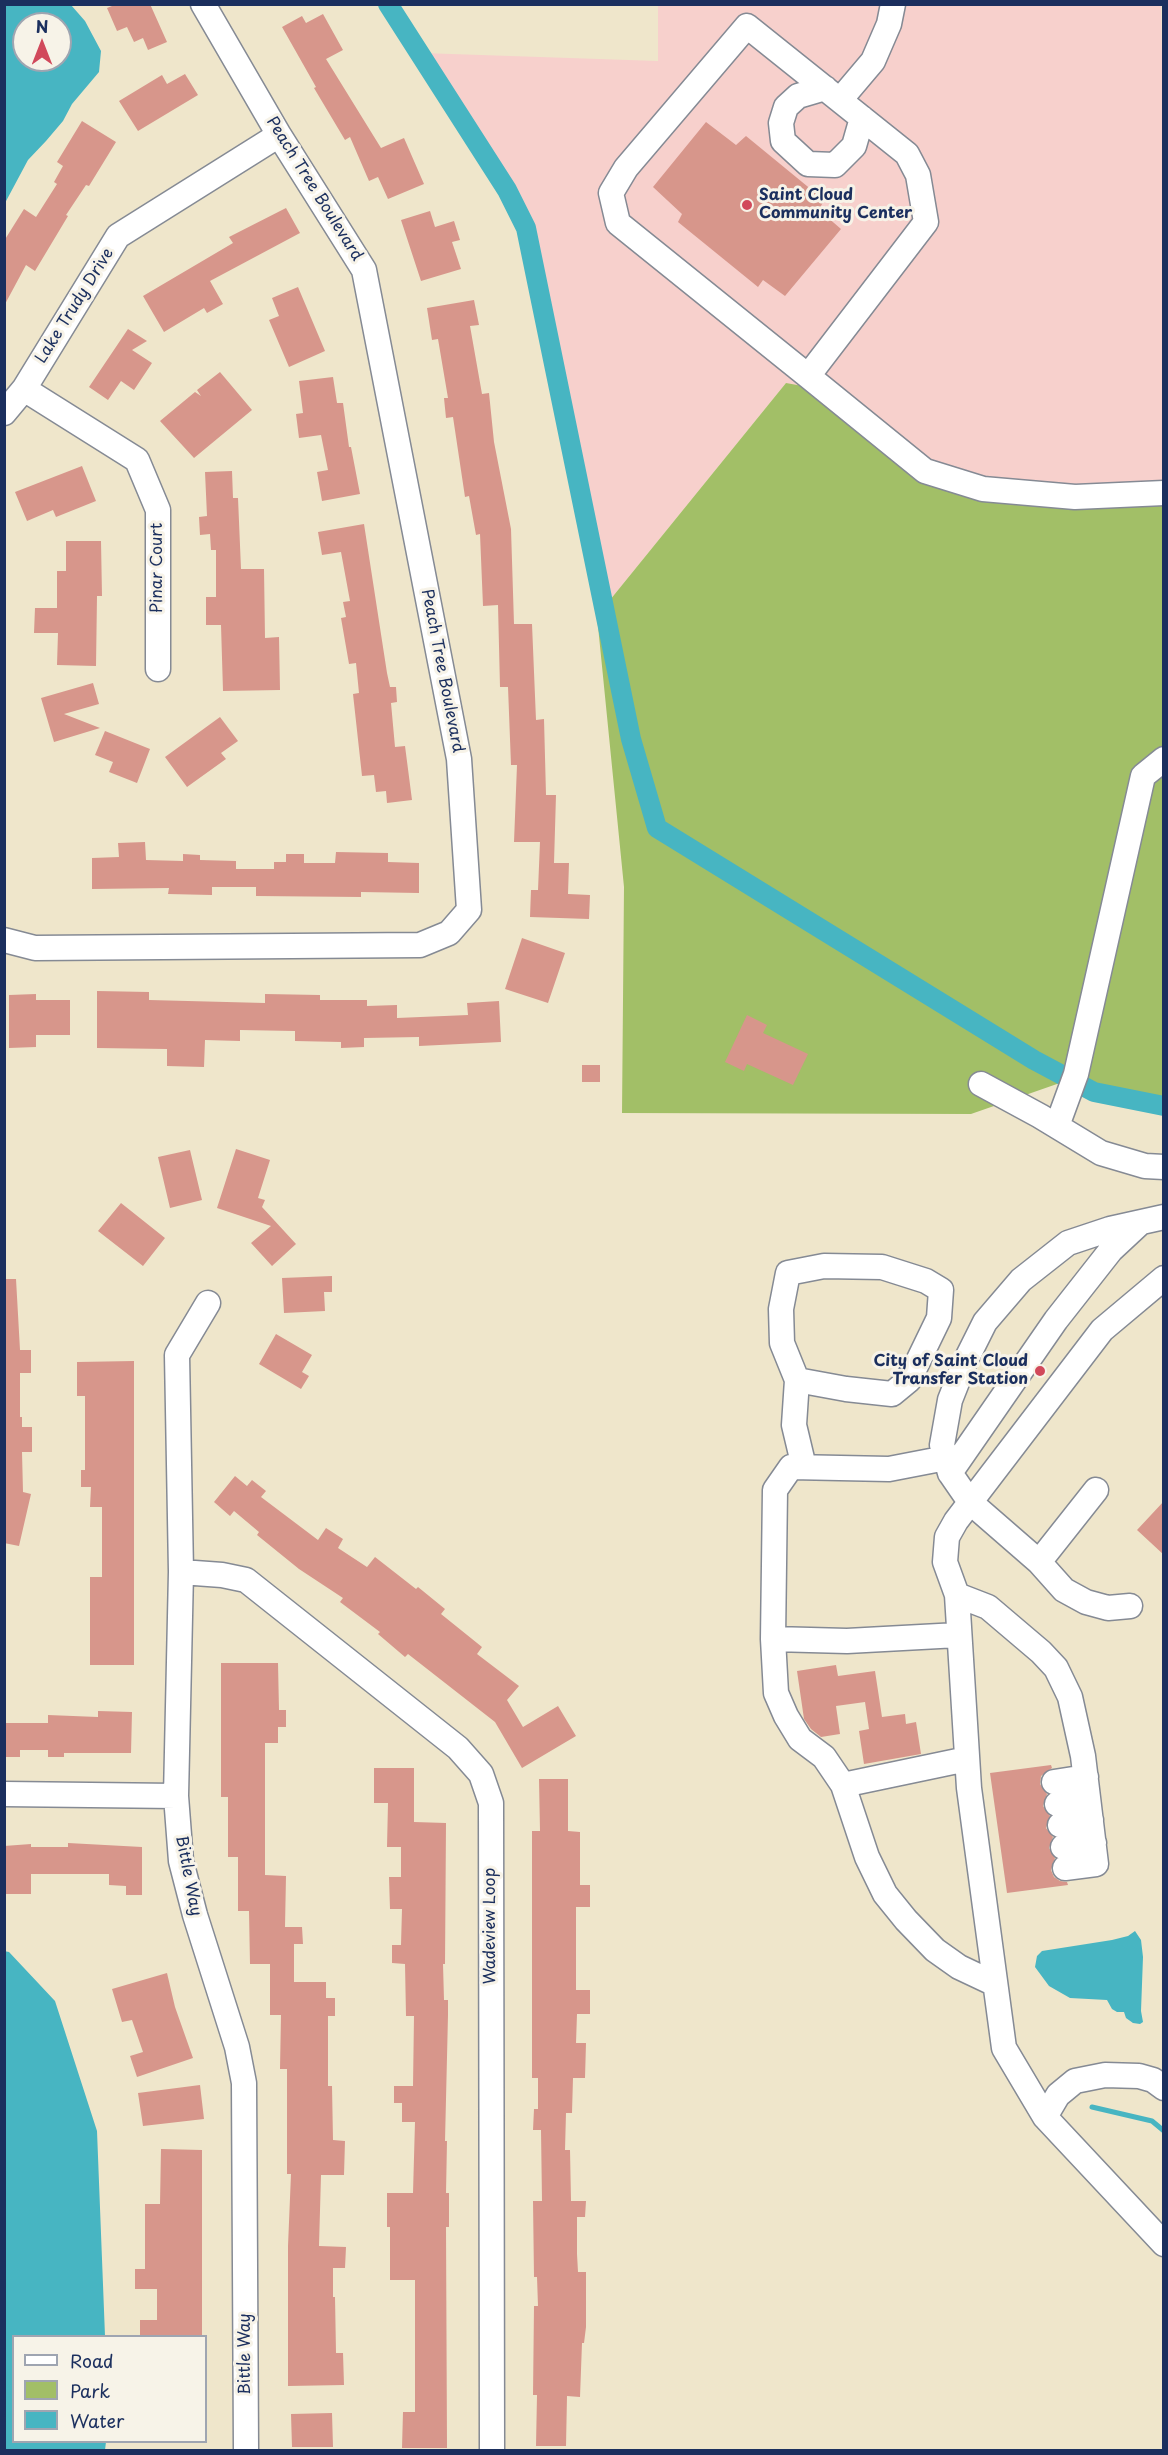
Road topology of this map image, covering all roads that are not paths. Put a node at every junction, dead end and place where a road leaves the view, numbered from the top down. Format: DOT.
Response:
graph roads {
  1 [pos="203,4"];
  2 [pos="893,4"];
  3 [pos="832,94"];
  4 [pos="862,118"];
  5 [pos="279,135"];
  6 [pos="808,376"];
  7 [pos="24,389"];
  8 [pos="4,413"];
  9 [pos="1164,493"];
  10 [pos="158,669"];
  11 [pos="1164,759"];
  12 [pos="4,940"];
  13 [pos="981,1084"];
  14 [pos="1057,1126"];
  15 [pos="1164,1167"];
  16 [pos="1164,1217"];
  17 [pos="1140,1222"];
  18 [pos="1164,1278"];
  19 [pos="208,1303"];
  20 [pos="797,1380"];
  21 [pos="948,1465"];
  22 [pos="804,1467"];
  23 [pos="1096,1490"];
  24 [pos="970,1502"];
  25 [pos="1039,1562"];
  26 [pos="182,1572"];
  27 [pos="957,1595"];
  28 [pos="1130,1606"];
  29 [pos="958,1635"];
  30 [pos="773,1639"];
  31 [pos="967,1759"];
  32 [pos="843,1785"];
  33 [pos="4,1794"];
  34 [pos="176,1796"];
  35 [pos="1090,1810"];
  36 [pos="1060,1825"];
  37 [pos="995,1984"];
  38 [pos="1164,2088"];
  39 [pos="1045,2117"];
  40 [pos="1164,2244"];
  41 [pos="246,2451"];
  42 [pos="492,2451"];
  1 -- 5 [label="street, Peach Tree Boulevard"];
  2 -- 3 [label="street"];
  3 -- 4 [label="street"];
  3 -- 4 [label="street"];
  3 -- 6 [label="street"];
  4 -- 6 [label="street"];
  5 -- 7 [label="street, Lake Trudy Drive"];
  5 -- 12 [label="street, Peach Tree Boulevard"];
  6 -- 9 [label="street"];
  7 -- 8 [label="street, Lake Trudy Drive"];
  7 -- 10 [label="street, Pinar Court"];
  11 -- 14 [label="street"];
  13 -- 14 [label="street"];
  14 -- 15 [label="street"];
  16 -- 17 [label="street"];
  17 -- 21 [label="street"];
  17 -- 21 [label="street"];
  18 -- 24 [label="street"];
  19 -- 26 [label="street, Bittle Way"];
  20 -- 20 [label="street"];
  20 -- 22 [label="street"];
  21 -- 22 [label="street"];
  21 -- 24 [label="street"];
  22 -- 30 [label="street"];
  23 -- 25 [label="street"];
  24 -- 25 [label="street"];
  24 -- 27 [label="street"];
  25 -- 28 [label="street"];
  26 -- 34 [label="street, Bittle Way"];
  26 -- 42 [label="street, Wadeview Loop"];
  27 -- 29 [label="street"];
  27 -- 35 [label="street"];
  29 -- 30 [label="street"];
  29 -- 31 [label="street"];
  30 -- 32 [label="street"];
  31 -- 32 [label="street"];
  31 -- 37 [label="street"];
  32 -- 37 [label="street"];
  33 -- 34 [label="street"];
  34 -- 41 [label="street, Bittle Way"];
  35 -- 36 [label="street"];
  35 -- 36 [label="street"];
  35 -- 36 [label="street"];
  37 -- 39 [label="street"];
  38 -- 39 [label="street"];
  39 -- 40 [label="street"];
}
